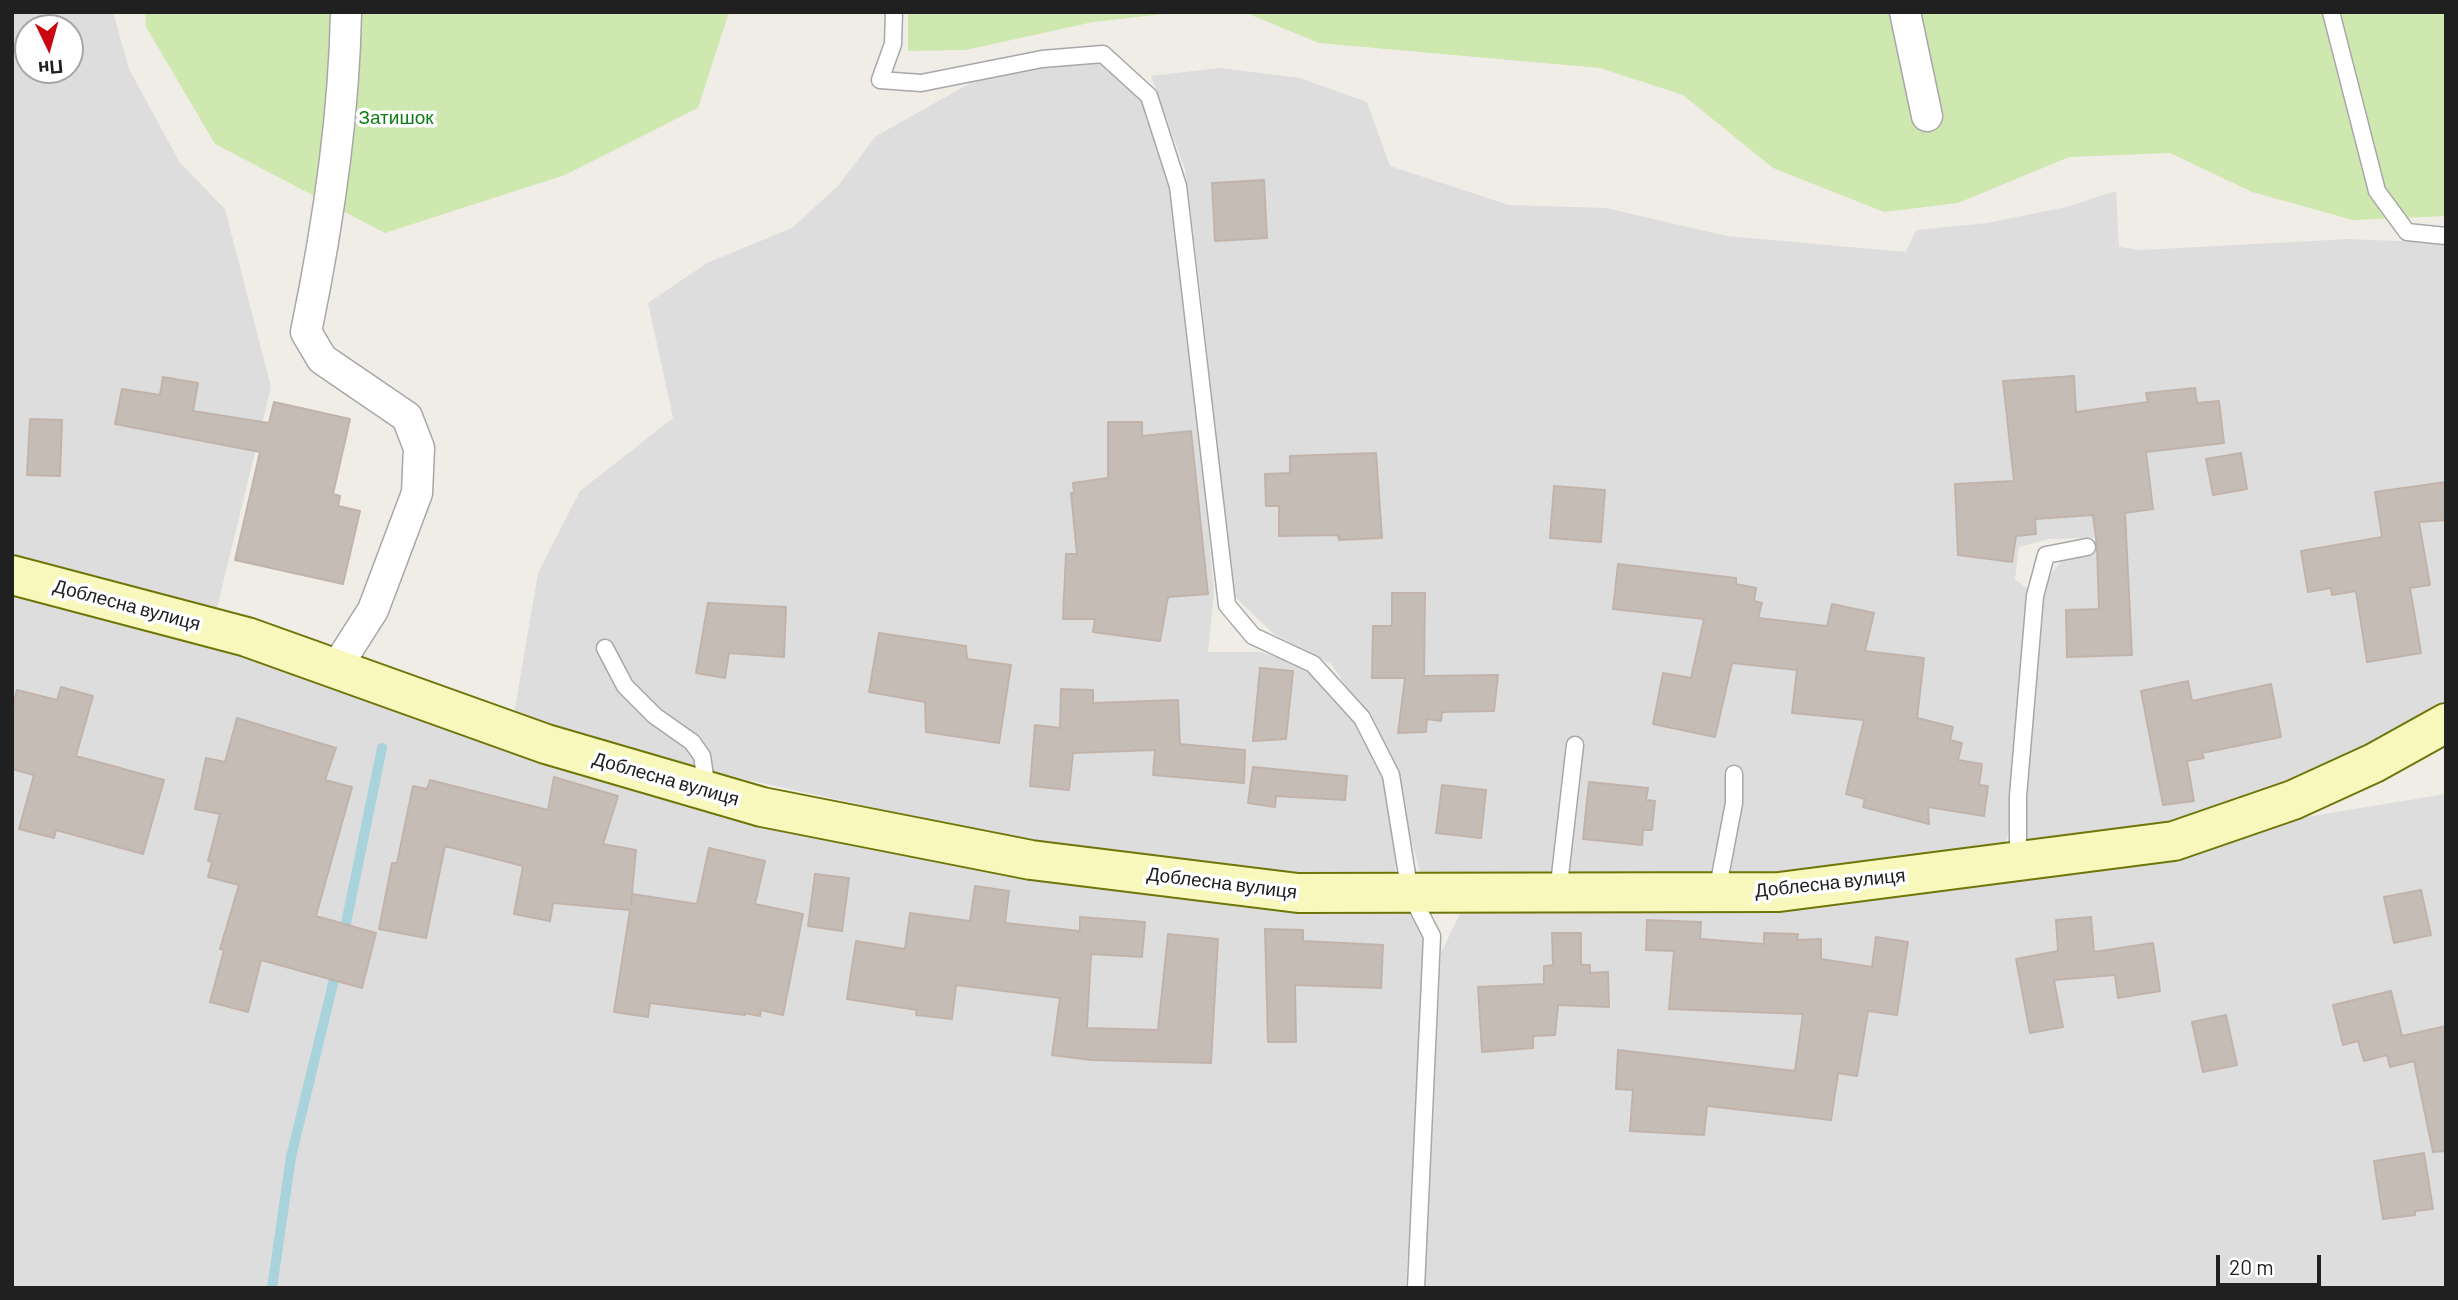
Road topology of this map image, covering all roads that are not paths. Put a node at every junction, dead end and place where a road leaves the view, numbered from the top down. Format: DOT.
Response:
graph roads {
  1 [pos="346,12"];
  2 [pos="894,12"];
  3 [pos="1905,12"];
  4 [pos="2331,12"];
  5 [pos="1927,116"];
  6 [pos="2446,236"];
  7 [pos="2087,547"];
  8 [pos="12,575"];
  9 [pos="606,648"];
  10 [pos="336,668"];
  11 [pos="2446,723"];
  12 [pos="1575,745"];
  13 [pos="1734,774"];
  14 [pos="707,792"];
  15 [pos="2018,861"];
  16 [pos="1717,892"];
  17 [pos="1410,893"];
  18 [pos="1558,893"];
  19 [pos="1416,1288"];
  1 -- 10 [label="street"];
  2 -- 17 [label="lane"];
  3 -- 5 [label="street"];
  4 -- 6 [label="lane"];
  7 -- 15 [label="lane"];
  8 -- 10 [label="street, Доблесна вулиця"];
  9 -- 14 [label="lane"];
  10 -- 14 [label="street, Доблесна вулиця"];
  11 -- 15 [label="street, Доблесна вулиця"];
  12 -- 18 [label="lane"];
  13 -- 16 [label="lane"];
  14 -- 17 [label="street, Доблесна вулиця"];
  15 -- 16 [label="street, Доблесна вулиця"];
  16 -- 18 [label="street, Доблесна вулиця"];
  17 -- 18 [label="street, Доблесна вулиця"];
  17 -- 19 [label="lane"];
}
